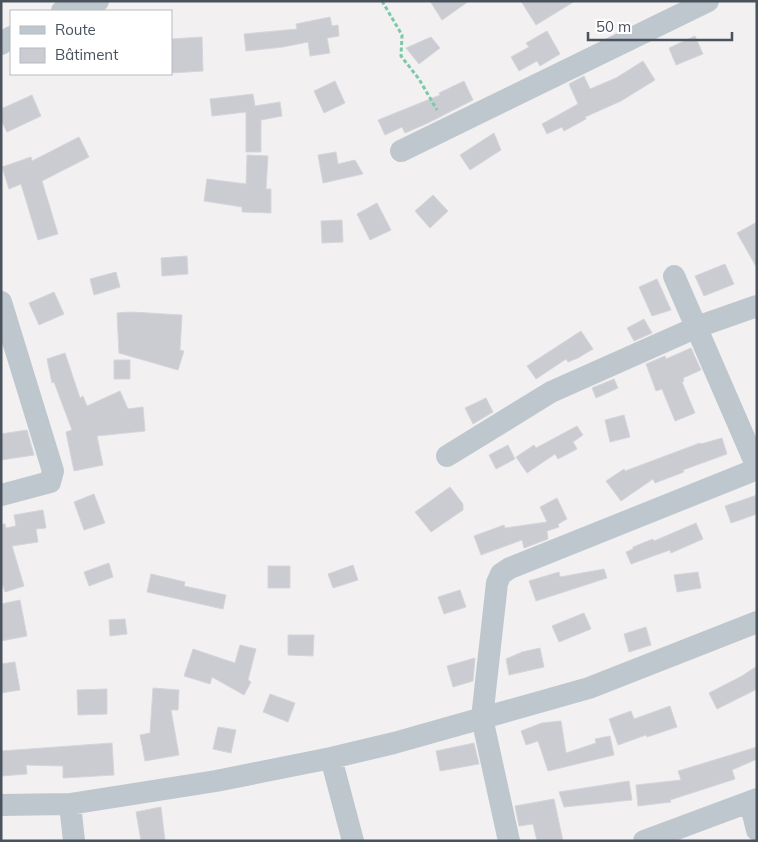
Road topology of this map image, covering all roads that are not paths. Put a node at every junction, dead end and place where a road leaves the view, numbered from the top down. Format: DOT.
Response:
graph roads {
  1 [pos="98,1"];
  2 [pos="708,1"];
  3 [pos="66,10"];
  4 [pos="401,152"];
  5 [pos="674,276"];
  6 [pos="1,302"];
  7 [pos="757,306"];
  8 [pos="697,327"];
  9 [pos="752,443"];
  10 [pos="447,456"];
  11 [pos="757,468"];
  12 [pos="1,495"];
  13 [pos="757,622"];
  14 [pos="482,718"];
  15 [pos="331,758"];
  16 [pos="753,800"];
  17 [pos="70,804"];
  18 [pos="1,805"];
  19 [pos="757,830"];
  20 [pos="671,836"];
  21 [pos="74,841"];
  22 [pos="353,841"];
  23 [pos="509,841"];
  24 [pos="644,841"];
  1 -- 3 [label="street"];
  2 -- 4 [label="street"];
  5 -- 8 [label="street"];
  6 -- 12 [label="street"];
  7 -- 8 [label="street"];
  8 -- 9 [label="street"];
  8 -- 10 [label="street"];
  9 -- 11 [label="street"];
  11 -- 14 [label="street"];
  13 -- 14 [label="street"];
  14 -- 15 [label="street"];
  14 -- 23 [label="street"];
  15 -- 17 [label="street"];
  15 -- 22 [label="street"];
  16 -- 19 [label="street"];
  16 -- 20 [label="street"];
  17 -- 18 [label="street"];
  17 -- 21 [label="street"];
  20 -- 24 [label="street"];
}
